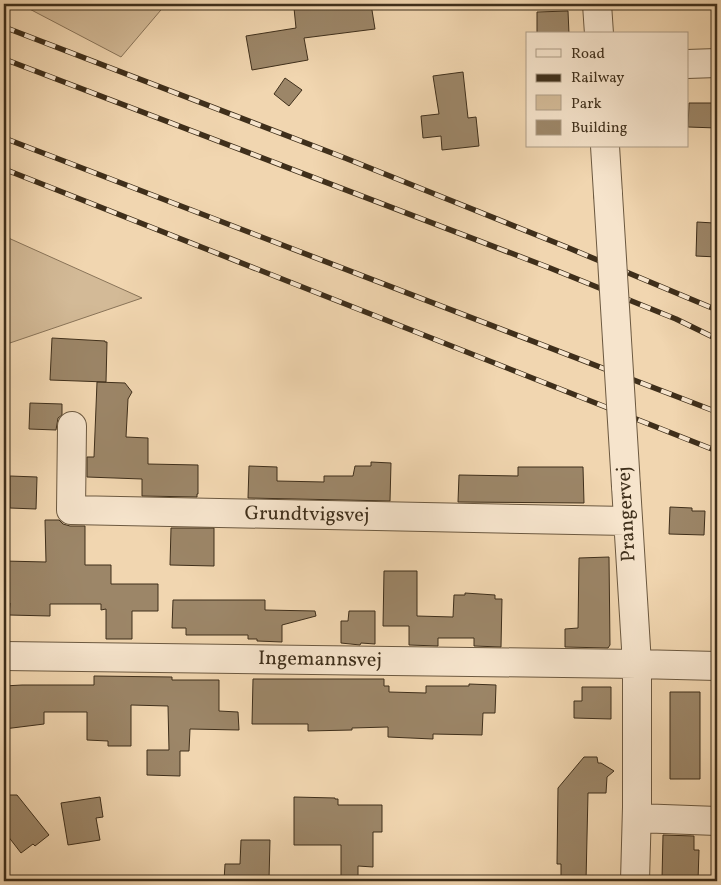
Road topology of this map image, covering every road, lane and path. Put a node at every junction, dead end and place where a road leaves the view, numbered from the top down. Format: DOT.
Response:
graph roads {
  1 [pos="597,4"];
  2 [pos="599,32"];
  3 [pos="717,63"];
  4 [pos="688,64"];
  5 [pos="605,148"];
  6 [pos="72,426"];
  7 [pos="627,521"];
  8 [pos="4,656"];
  9 [pos="637,664"];
  10 [pos="717,666"];
  11 [pos="637,818"];
  12 [pos="717,821"];
  13 [pos="636,881"];
  1 -- 2 [label="street"];
  3 -- 4 [label="street"];
  5 -- 7 [label="street, Prangervej, bridge"];
  6 -- 7 [label="street, Grundtvigsvej"];
  7 -- 9 [label="street, Prangervej"];
  8 -- 9 [label="street, Ingemannsvej"];
  9 -- 10 [label="street, Ingemannsvej"];
  9 -- 11 [label="street, Prangervej"];
  11 -- 12 [label="street"];
  11 -- 13 [label="street, Prangervej"];
}
